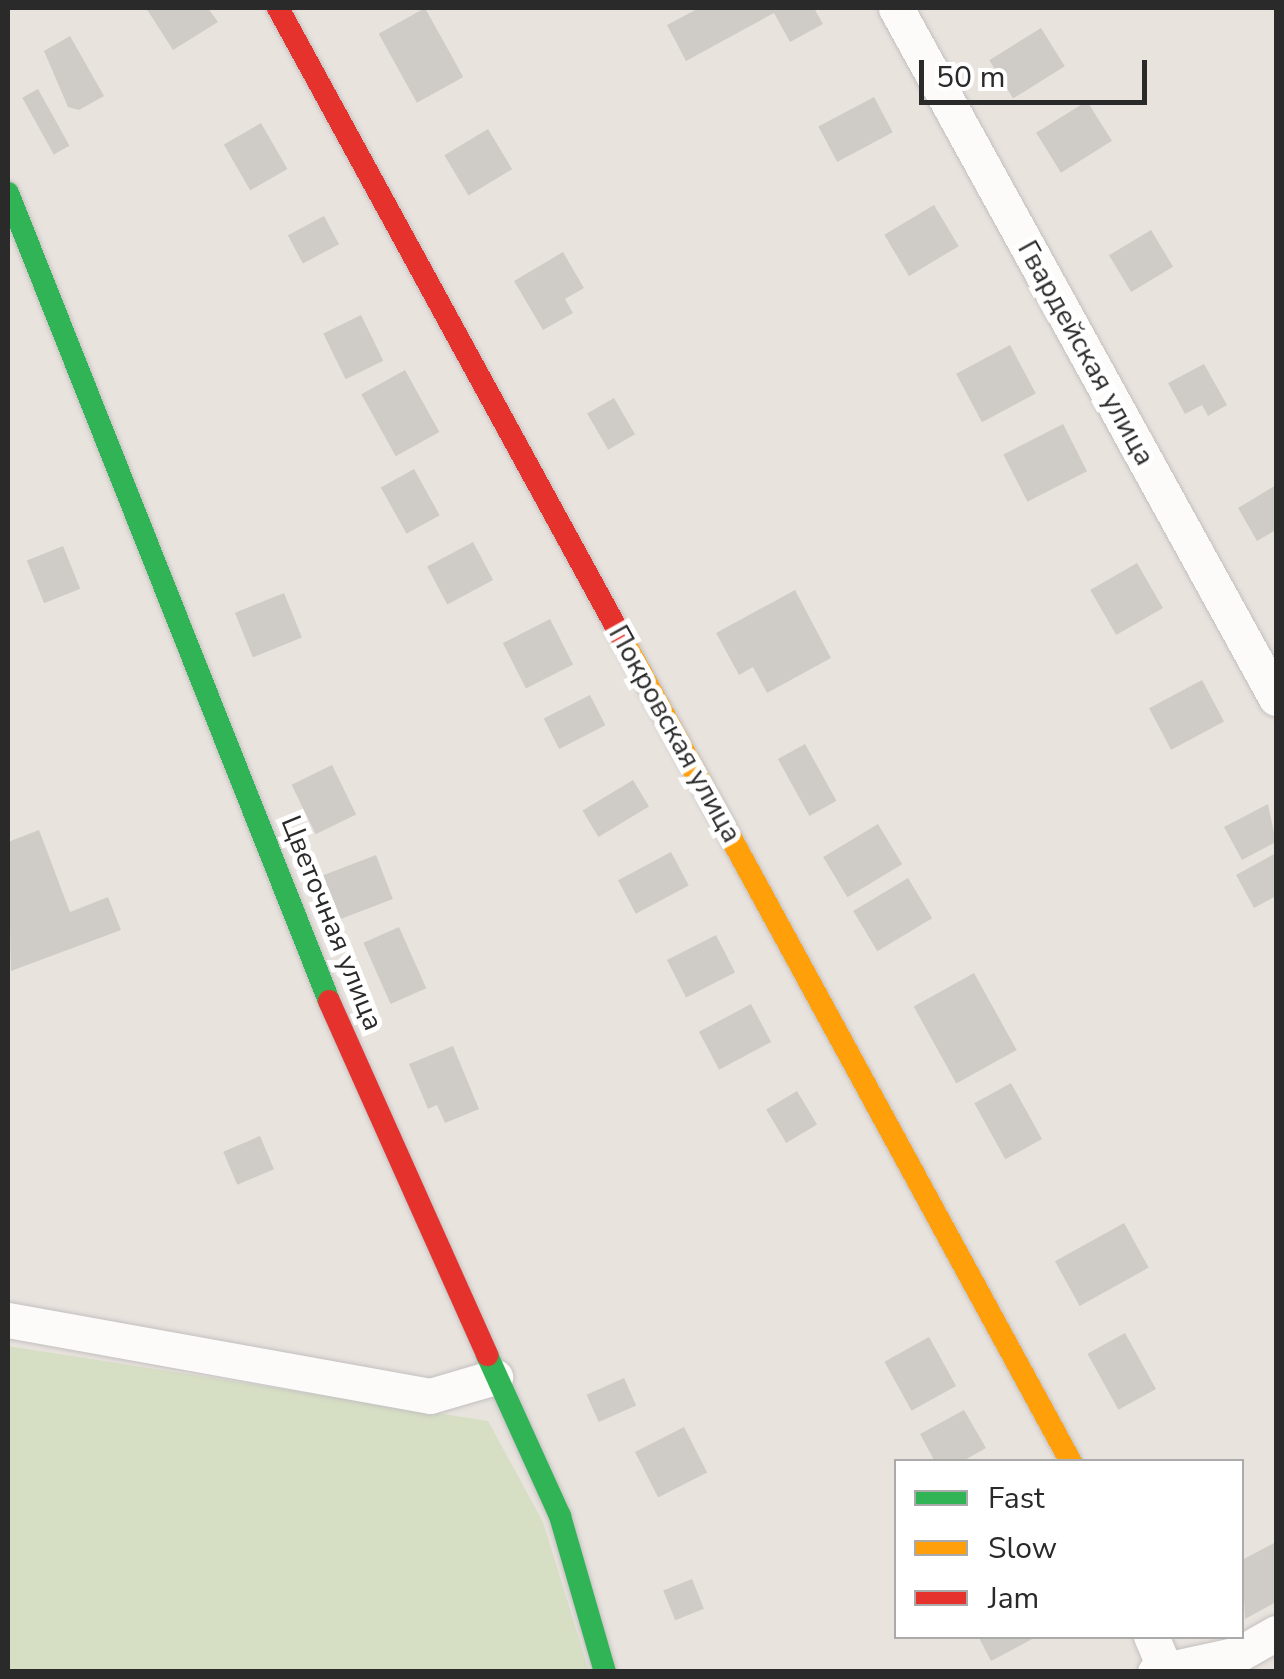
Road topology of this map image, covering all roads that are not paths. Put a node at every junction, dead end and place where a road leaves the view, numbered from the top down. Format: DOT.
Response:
graph roads {
  1 [pos="278,8"];
  2 [pos="896,8"];
  3 [pos="8,193"];
  4 [pos="1276,698"];
  5 [pos="8,1320"];
  6 [pos="496,1377"];
  7 [pos="1069,1459"];
  8 [pos="1276,1633"];
  9 [pos="1157,1658"];
  10 [pos="606,1672"];
  1 -- 7 [label="street, Покровская улица"];
  2 -- 4 [label="street, Гвардейская улица"];
  3 -- 6 [label="street, Цветочная улица"];
  5 -- 6 [label="street"];
  6 -- 10 [label="street, Цветочная улица"];
  8 -- 9 [label="street"];
}
